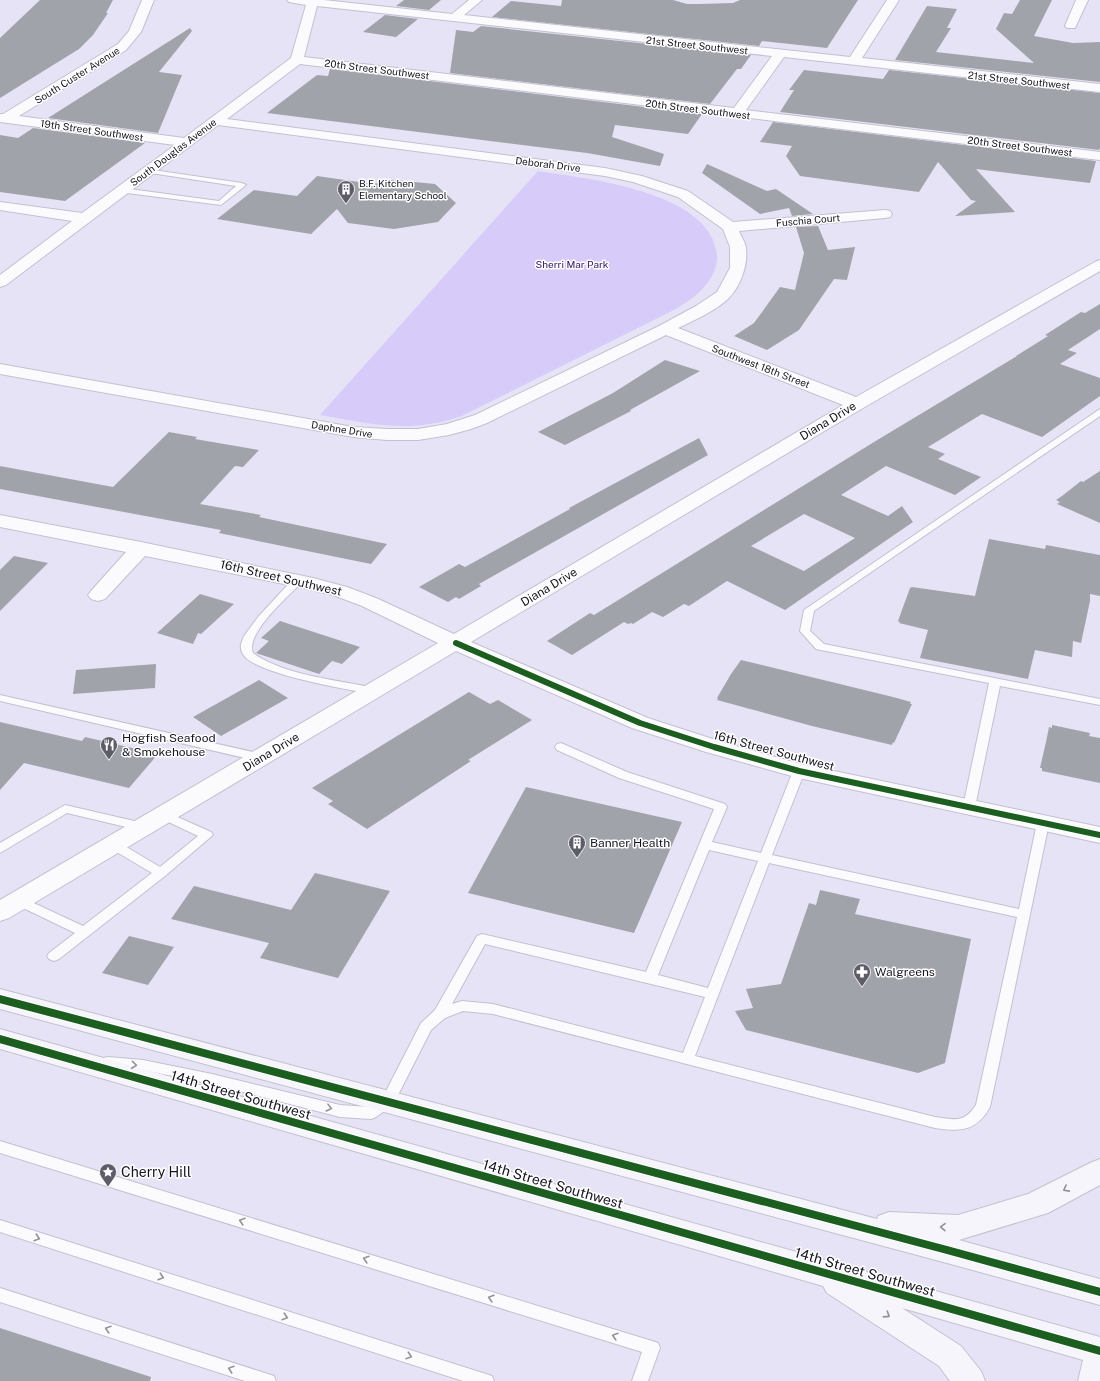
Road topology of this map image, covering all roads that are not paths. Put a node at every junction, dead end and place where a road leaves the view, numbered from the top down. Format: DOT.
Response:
graph roads {
  1 [pos="148,0"];
  2 [pos="293,0"];
  3 [pos="476,0"];
  4 [pos="893,0"];
  5 [pos="1082,0"];
  6 [pos="312,1"];
  7 [pos="454,18"];
  8 [pos="1071,26"];
  9 [pos="780,54"];
  10 [pos="297,60"];
  11 [pos="853,62"];
  12 [pos="1100,88"];
  13 [pos="737,113"];
  14 [pos="3,118"];
  15 [pos="214,120"];
  16 [pos="185,142"];
  17 [pos="1100,156"];
  18 [pos="146,171"];
  19 [pos="122,190"];
  20 [pos="0,206"];
  21 [pos="885,214"];
  22 [pos="84,218"];
  23 [pos="730,227"];
  24 [pos="1100,264"];
  25 [pos="0,282"];
  26 [pos="665,329"];
  27 [pos="0,369"];
  28 [pos="857,404"];
  29 [pos="1100,412"];
  30 [pos="0,521"];
  31 [pos="141,548"];
  32 [pos="298,580"];
  33 [pos="98,595"];
  34 [pos="456,643"];
  35 [pos="995,681"];
  36 [pos="375,691"];
  37 [pos="0,698"];
  38 [pos="1100,702"];
  39 [pos="561,747"];
  40 [pos="262,758"];
  41 [pos="799,771"];
  42 [pos="969,807"];
  43 [pos="164,815"];
  44 [pos="1043,823"];
  45 [pos="144,827"];
  46 [pos="1100,835"];
  47 [pos="114,845"];
  48 [pos="705,845"];
  49 [pos="0,849"];
  50 [pos="765,858"];
  51 [pos="161,873"];
  52 [pos="19,901"];
  53 [pos="0,912"];
  54 [pos="1023,914"];
  55 [pos="84,932"];
  56 [pos="54,956"];
  57 [pos="650,978"];
  58 [pos="713,994"];
  59 [pos="0,998"];
  60 [pos="440,1014"];
  61 [pos="0,1039"];
  62 [pos="67,1058"];
  63 [pos="687,1059"];
  64 [pos="388,1101"];
  65 [pos="0,1147"];
  66 [pos="1100,1171"];
  67 [pos="848,1224"];
  68 [pos="0,1226"];
  69 [pos="818,1271"];
  70 [pos="1100,1292"];
  71 [pos="0,1294"];
  72 [pos="1100,1351"];
  73 [pos="1100,1358"];
  74 [pos="268,1381"];
  75 [pos="486,1381"];
  76 [pos="640,1381"];
  77 [pos="969,1381"];
  78 [pos="1094,1381"];
  1 -- 14 [label="street, South Custer Avenue"];
  2 -- 6 [label="street, 21st Street Southwest"];
  3 -- 7 [label="street"];
  4 -- 11 [label="street"];
  5 -- 8 [label="street"];
  6 -- 7 [label="street, 21st Street Southwest"];
  6 -- 10 [label="street"];
  7 -- 9 [label="street, 21st Street Southwest"];
  9 -- 11 [label="street, 21st Street Southwest"];
  9 -- 13 [label="street"];
  10 -- 13 [label="street, 20th Street Southwest"];
  10 -- 15 [label="street, South Douglas Avenue"];
  11 -- 12 [label="street, 21st Street Southwest"];
  13 -- 17 [label="street, 20th Street Southwest"];
  14 -- 16 [label="street, 19th Street Southwest"];
  15 -- 16 [label="street, South Douglas Avenue"];
  15 -- 23 [label="street, Deborah Drive"];
  16 -- 18 [label="street, South Douglas Avenue"];
  18 -- 19 [label="street, South Douglas Avenue"];
  18 -- 19 [label="lane"];
  19 -- 22 [label="street, South Douglas Avenue"];
  20 -- 22 [label="street"];
  21 -- 23 [label="street, Fuschia Court"];
  22 -- 25 [label="street, South Douglas Avenue"];
  23 -- 26 [label="street"];
  24 -- 28 [label="street, Diana Drive"];
  26 -- 27 [label="street, Daphne Drive"];
  26 -- 28 [label="street, Southwest 18th Street"];
  28 -- 34 [label="street, Diana Drive"];
  29 -- 35 [label="lane"];
  30 -- 31 [label="street, 16th Street Southwest"];
  31 -- 32 [label="street, 16th Street Southwest"];
  31 -- 33 [label="street"];
  32 -- 34 [label="street, 16th Street Southwest"];
  32 -- 36 [label="lane"];
  34 -- 36 [label="street, Diana Drive"];
  34 -- 41 [label="street, 16th Street Southwest"];
  35 -- 38 [label="lane"];
  35 -- 42 [label="lane"];
  36 -- 40 [label="street, Diana Drive"];
  37 -- 40 [label="lane"];
  39 -- 48 [label="lane"];
  40 -- 43 [label="street, Diana Drive"];
  41 -- 42 [label="street, 16th Street Southwest"];
  41 -- 50 [label="lane"];
  42 -- 44 [label="street, 16th Street Southwest"];
  43 -- 45 [label="street, Diana Drive"];
  43 -- 51 [label="lane"];
  44 -- 46 [label="street, 16th Street Southwest"];
  44 -- 54 [label="lane"];
  45 -- 47 [label="street, Diana Drive"];
  45 -- 49 [label="lane"];
  47 -- 51 [label="lane"];
  47 -- 52 [label="street, Diana Drive"];
  48 -- 50 [label="lane"];
  48 -- 57 [label="lane"];
  50 -- 54 [label="lane"];
  50 -- 58 [label="lane"];
  51 -- 55 [label="lane"];
  52 -- 53 [label="street, Diana Drive"];
  52 -- 55 [label="lane"];
  54 -- 63 [label="lane"];
  55 -- 56 [label="lane"];
  57 -- 58 [label="lane"];
  57 -- 60 [label="lane"];
  58 -- 63 [label="lane"];
  59 -- 64 [label="main road"];
  60 -- 63 [label="lane"];
  60 -- 64 [label="lane"];
  61 -- 62 [label="main road, 14th Street Southwest"];
  62 -- 64 [label="lane, one-way"];
  62 -- 69 [label="main road, 14th Street Southwest"];
  64 -- 67 [label="main road"];
  76 -- 65 [label="lane, one-way"];
  66 -- 67 [label="main road, one-way"];
  67 -- 70 [label="main road"];
  68 -- 75 [label="lane, one-way"];
  69 -- 72 [label="main road, 14th Street Southwest"];
  69 -- 77 [label="main road, one-way"];
  74 -- 71 [label="lane, one-way"];
  73 -- 78 [label="main road"];
}
